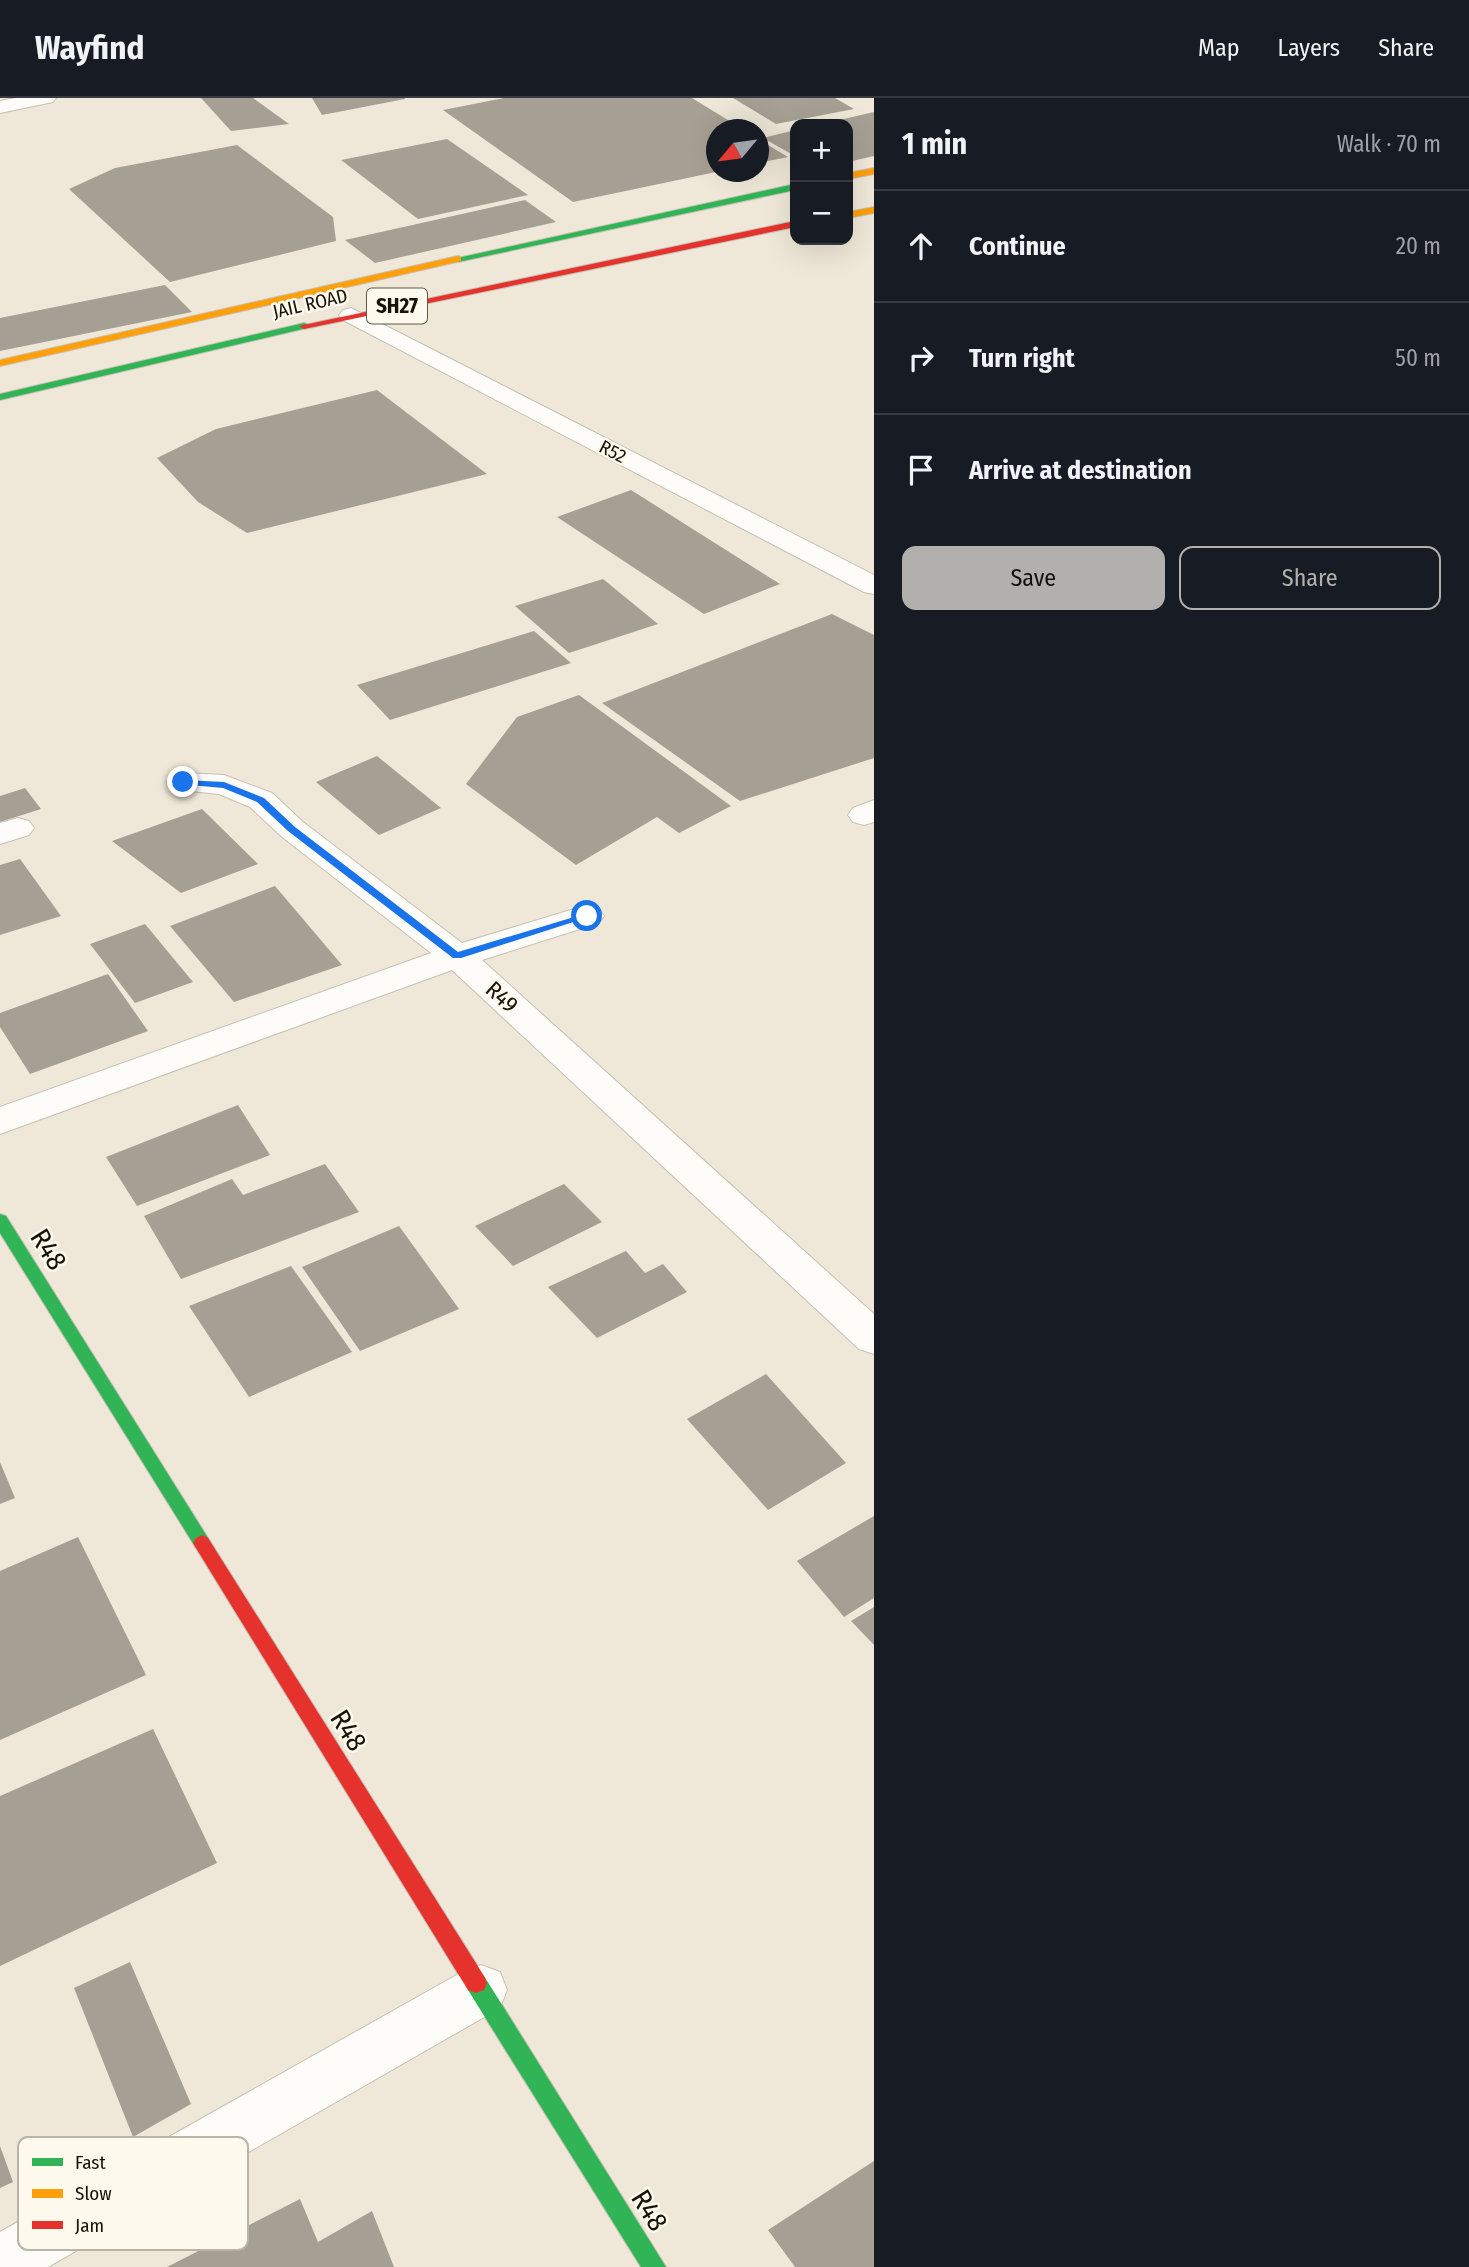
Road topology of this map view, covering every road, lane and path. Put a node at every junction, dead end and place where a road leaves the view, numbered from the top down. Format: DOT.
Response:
graph roads {
  1 [pos="46,98"];
  2 [pos="0,107"];
  3 [pos="874,170"];
  4 [pos="853,175"];
  5 [pos="790,188"];
  6 [pos="684,209"];
  7 [pos="874,210"];
  8 [pos="853,214"];
  9 [pos="790,225"];
  10 [pos="720,238"];
  11 [pos="351,315"];
  12 [pos="0,363"];
  13 [pos="0,397"];
  14 [pos="874,586"];
  15 [pos="183,782"];
  16 [pos="587,916"];
  17 [pos="457,956"];
  18 [pos="0,1121"];
  19 [pos="0,1220"];
  20 [pos="874,1338"];
  21 [pos="481,1990"];
  22 [pos="222,2137"];
  23 [pos="23,2250"];
  24 [pos="0,2263"];
  25 [pos="654,2267"];
  1 -- 2 [label="street"];
  3 -- 4 [label="main road"];
  5 -- 6 [label="main road"];
  6 -- 10 [label="main road"];
  6 -- 12 [label="main road"];
  7 -- 8 [label="main road"];
  9 -- 10 [label="main road, JAIL ROAD / SH27"];
  10 -- 11 [label="main road, JAIL ROAD / SH27"];
  11 -- 13 [label="main road, JAIL ROAD / SH27"];
  11 -- 14 [label="street, R52"];
  15 -- 17 [label="street, R49"];
  16 -- 17 [label="street"];
  17 -- 18 [label="street"];
  17 -- 20 [label="street, R49"];
  19 -- 21 [label="main road, R48"];
  21 -- 22 [label="street"];
  21 -- 25 [label="main road, R48"];
  23 -- 24 [label="street"];
}
